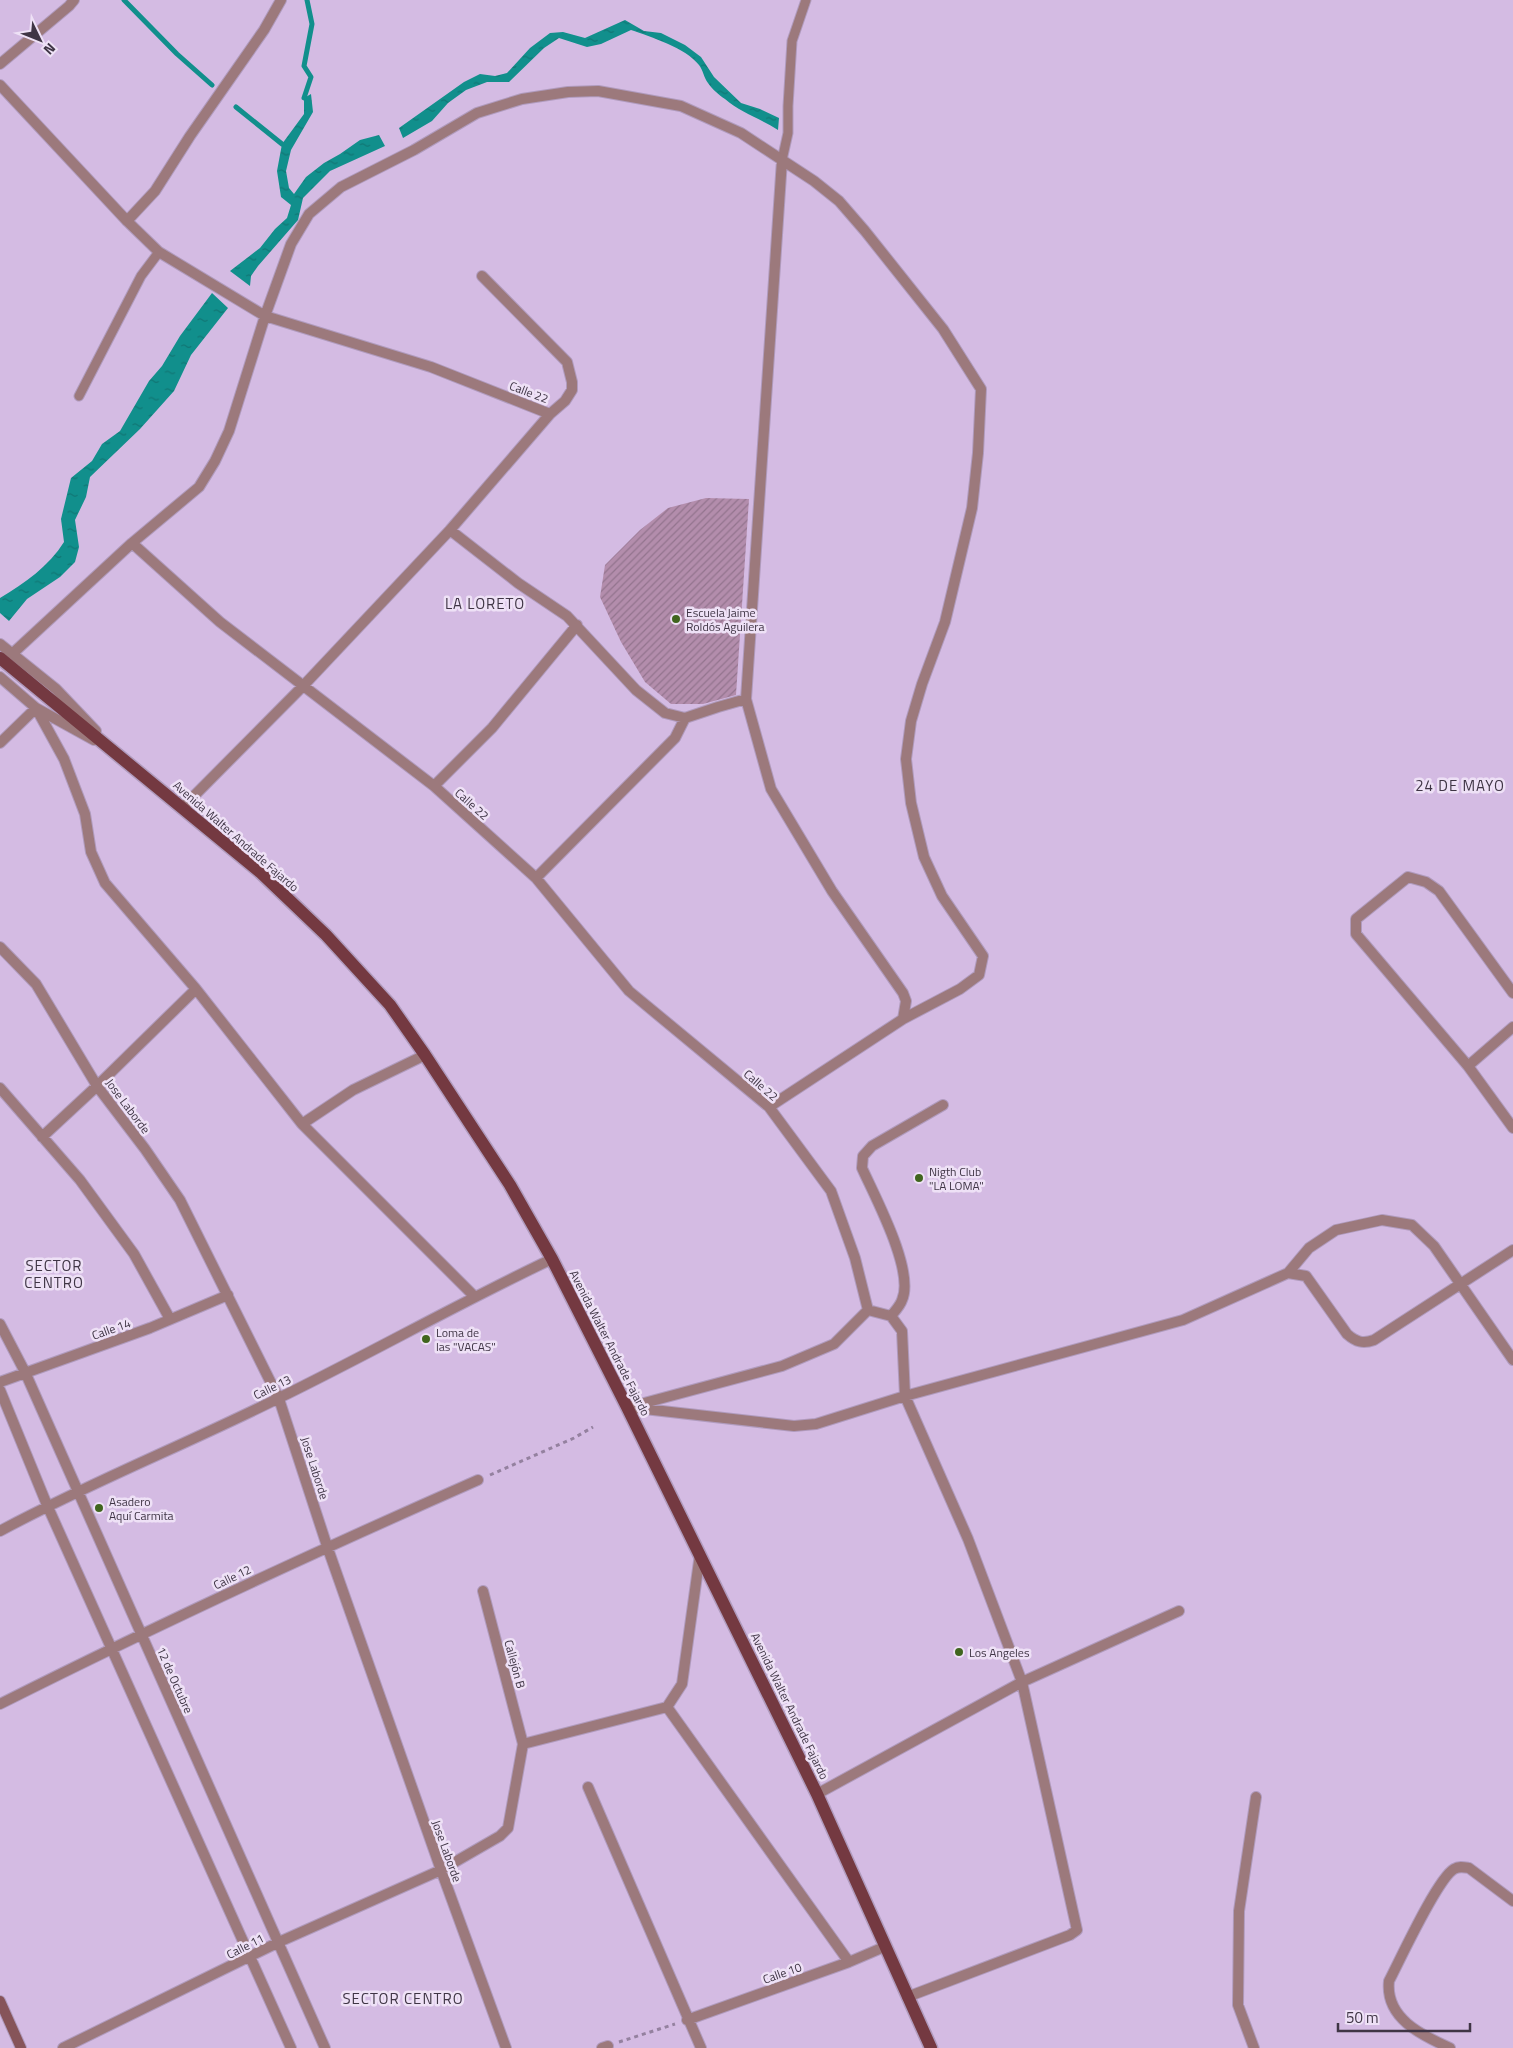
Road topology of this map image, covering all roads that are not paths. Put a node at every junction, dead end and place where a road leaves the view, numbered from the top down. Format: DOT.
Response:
graph roads {
  1 [pos="74,0"];
  2 [pos="282,0"];
  3 [pos="806,0"];
  4 [pos="0,64"];
  5 [pos="0,85"];
  6 [pos="782,160"];
  7 [pos="127,221"];
  8 [pos="159,252"];
  9 [pos="482,276"];
  10 [pos="264,316"];
  11 [pos="79,396"];
  12 [pos="550,414"];
  13 [pos="450,530"];
  14 [pos="132,543"];
  15 [pos="577,626"];
  16 [pos="0,644"];
  17 [pos="6,656"];
  18 [pos="0,677"];
  19 [pos="304,685"];
  20 [pos="746,699"];
  21 [pos="36,708"];
  22 [pos="686,718"];
  23 [pos="0,743"];
  24 [pos="117,753"];
  25 [pos="434,786"];
  26 [pos="183,807"];
  27 [pos="536,878"];
  28 [pos="0,947"];
  29 [pos="196,989"];
  30 [pos="1513,993"];
  31 [pos="903,1019"];
  32 [pos="1513,1028"];
  33 [pos="425,1054"];
  34 [pos="1468,1066"];
  35 [pos="97,1086"];
  36 [pos="0,1088"];
  37 [pos="943,1105"];
  38 [pos="769,1107"];
  39 [pos="302,1124"];
  40 [pos="1513,1128"];
  41 [pos="42,1137"];
  42 [pos="1513,1250"];
  43 [pos="552,1260"];
  44 [pos="1288,1273"];
  45 [pos="1462,1285"];
  46 [pos="228,1295"];
  47 [pos="474,1296"];
  48 [pos="868,1310"];
  49 [pos="891,1316"];
  50 [pos="170,1319"];
  51 [pos="0,1324"];
  52 [pos="1513,1360"];
  53 [pos="25,1372"];
  54 [pos="0,1382"];
  55 [pos="0,1390"];
  56 [pos="904,1396"];
  57 [pos="279,1399"];
  58 [pos="627,1407"];
  59 [pos="478,1480"];
  60 [pos="77,1491"];
  61 [pos="48,1505"];
  62 [pos="0,1531"];
  63 [pos="327,1546"];
  64 [pos="700,1554"];
  65 [pos="482,1591"];
  66 [pos="1179,1611"];
  67 [pos="141,1635"];
  68 [pos="111,1648"];
  69 [pos="1022,1682"];
  70 [pos="0,1704"];
  71 [pos="667,1707"];
  72 [pos="522,1744"];
  73 [pos="588,1787"];
  74 [pos="817,1794"];
  75 [pos="1256,1797"];
  76 [pos="440,1870"];
  77 [pos="1513,1901"];
  78 [pos="279,1942"];
  79 [pos="884,1947"];
  80 [pos="251,1958"];
  81 [pos="849,1962"];
  82 [pos="907,1997"];
  83 [pos="0,2001"];
  84 [pos="688,2020"];
  85 [pos="21,2048"];
  86 [pos="63,2048"];
  87 [pos="291,2048"];
  88 [pos="324,2048"];
  89 [pos="506,2048"];
  90 [pos="700,2048"];
  91 [pos="931,2048"];
  92 [pos="1254,2048"];
  93 [pos="1450,2048"];
  1 -- 4 [label="street"];
  2 -- 7 [label="street"];
  3 -- 6 [label="lane"];
  5 -- 7 [label="street, Calle 22"];
  6 -- 10 [label="street"];
  6 -- 20 [label="street"];
  6 -- 31 [label="street"];
  7 -- 8 [label="street, Calle 22"];
  8 -- 10 [label="street, Calle 22"];
  8 -- 11 [label="lane"];
  9 -- 12 [label="street"];
  10 -- 12 [label="street, Calle 22"];
  10 -- 14 [label="street"];
  12 -- 13 [label="street, Calle 22"];
  13 -- 15 [label="street"];
  13 -- 19 [label="street, Calle 22"];
  14 -- 17 [label="street"];
  14 -- 19 [label="street"];
  15 -- 22 [label="street"];
  15 -- 25 [label="street"];
  16 -- 17 [label="street, Avenida Walter Andrade Fajardo"];
  17 -- 24 [label="main road, Avenida Walter Andrade Fajardo"];
  18 -- 21 [label="street, Avenida Walter Andrade Fajardo"];
  19 -- 25 [label="street, Calle 22"];
  19 -- 26 [label="street, Calle 22"];
  20 -- 22 [label="street"];
  20 -- 31 [label="street"];
  21 -- 23 [label="street"];
  21 -- 24 [label="street, Avenida Walter Andrade Fajardo"];
  21 -- 29 [label="street"];
  22 -- 27 [label="street"];
  24 -- 26 [label="main road, Avenida Walter Andrade Fajardo"];
  25 -- 27 [label="street, Calle 22"];
  26 -- 33 [label="main road, Avenida Walter Andrade Fajardo"];
  27 -- 38 [label="street, Calle 22"];
  28 -- 35 [label="street, Jose Laborde"];
  29 -- 35 [label="street"];
  29 -- 39 [label="street"];
  30 -- 34 [label="street"];
  31 -- 38 [label="street"];
  32 -- 34 [label="street"];
  33 -- 39 [label="street"];
  33 -- 43 [label="main road, Avenida Walter Andrade Fajardo"];
  34 -- 40 [label="street"];
  35 -- 41 [label="street"];
  35 -- 46 [label="street, Jose Laborde"];
  36 -- 41 [label="street"];
  37 -- 49 [label="street"];
  38 -- 48 [label="street, Calle 22"];
  39 -- 47 [label="street"];
  41 -- 50 [label="street"];
  42 -- 45 [label="street"];
  43 -- 47 [label="street, Calle 13"];
  43 -- 58 [label="main road, Avenida Walter Andrade Fajardo"];
  44 -- 45 [label="street"];
  44 -- 45 [label="street"];
  44 -- 56 [label="street"];
  45 -- 52 [label="street"];
  46 -- 50 [label="street, Calle 14"];
  46 -- 57 [label="street, Jose Laborde"];
  47 -- 57 [label="street, Calle 13"];
  48 -- 49 [label="street"];
  48 -- 58 [label="street"];
  49 -- 56 [label="street"];
  50 -- 53 [label="street, Calle 14"];
  51 -- 53 [label="street, 12 de Octubre"];
  53 -- 54 [label="street, Calle 14"];
  53 -- 60 [label="street, 12 de Octubre"];
  55 -- 61 [label="street"];
  56 -- 58 [label="street"];
  56 -- 69 [label="street"];
  57 -- 60 [label="street, Calle 13"];
  57 -- 63 [label="street, Jose Laborde"];
  58 -- 64 [label="main road, Avenida Walter Andrade Fajardo"];
  59 -- 63 [label="street, Calle 12"];
  60 -- 61 [label="street, Calle 13"];
  60 -- 67 [label="street, 12 de Octubre"];
  61 -- 62 [label="street, Calle 13"];
  61 -- 68 [label="street"];
  63 -- 67 [label="street, Calle 12"];
  63 -- 76 [label="street, Jose Laborde"];
  64 -- 71 [label="street"];
  64 -- 74 [label="main road, Avenida Walter Andrade Fajardo"];
  65 -- 72 [label="street, Callejón B"];
  66 -- 69 [label="street"];
  67 -- 68 [label="street, Calle 12"];
  67 -- 78 [label="street, 12 de Octubre"];
  68 -- 70 [label="street, Calle 12"];
  68 -- 80 [label="street"];
  69 -- 74 [label="street"];
  69 -- 82 [label="street"];
  71 -- 72 [label="street"];
  71 -- 81 [label="street"];
  72 -- 76 [label="street, Calle 11"];
  73 -- 84 [label="street"];
  74 -- 79 [label="main road, Avenida Walter Andrade Fajardo"];
  75 -- 92 [label="street"];
  76 -- 78 [label="street, Calle 11"];
  76 -- 89 [label="street, Jose Laborde"];
  77 -- 93 [label="street"];
  78 -- 80 [label="street, Calle 11"];
  78 -- 88 [label="street, 12 de Octubre"];
  79 -- 81 [label="street, Calle 10"];
  79 -- 82 [label="main road, Avenida Walter Andrade Fajardo"];
  80 -- 86 [label="street, Calle 11"];
  80 -- 87 [label="street"];
  81 -- 84 [label="street, Calle 10"];
  82 -- 91 [label="main road, Avenida Walter Andrade Fajardo"];
  83 -- 85 [label="street"];
  84 -- 90 [label="street"];
}
